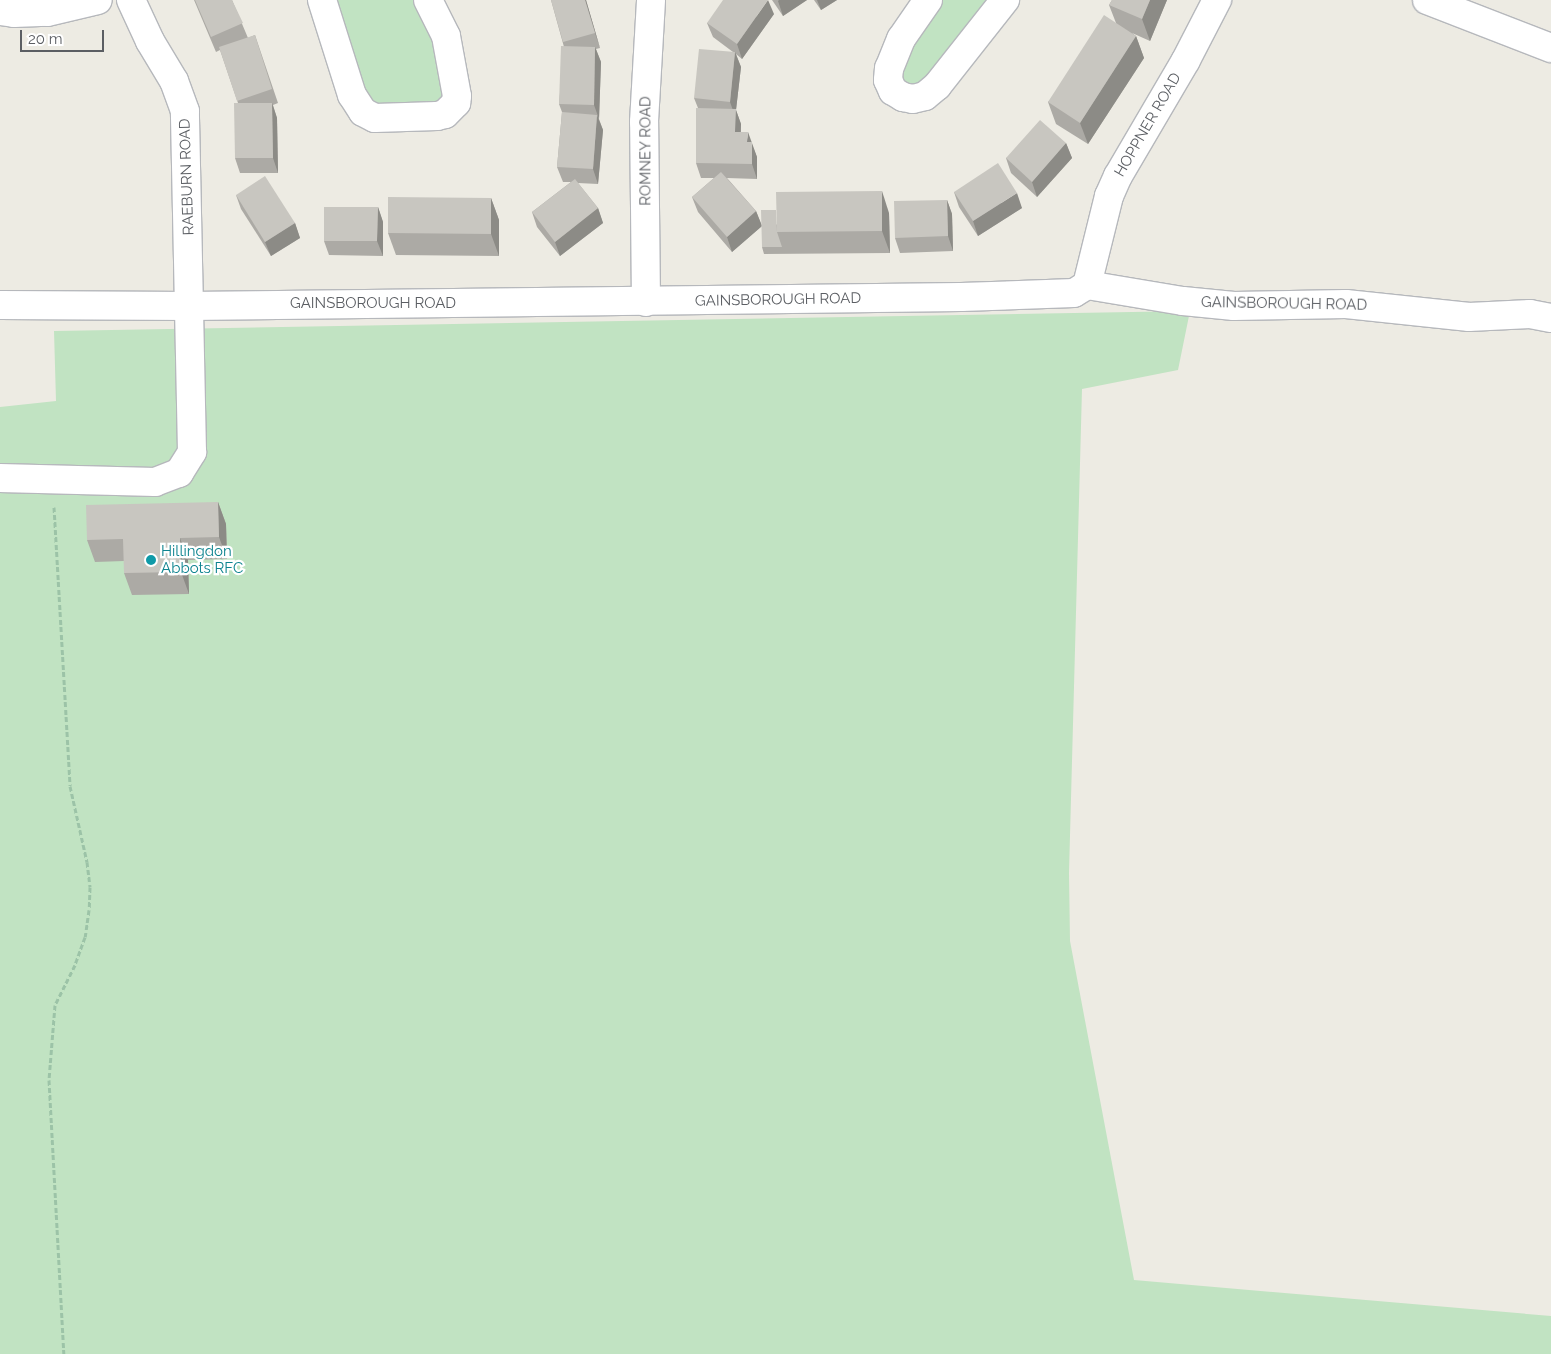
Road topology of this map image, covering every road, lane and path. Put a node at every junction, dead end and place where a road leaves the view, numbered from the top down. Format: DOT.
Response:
graph roads {
  1 [pos="98,0"];
  2 [pos="131,0"];
  3 [pos="322,0"];
  4 [pos="428,0"];
  5 [pos="651,0"];
  6 [pos="928,0"];
  7 [pos="1005,0"];
  8 [pos="1216,0"];
  9 [pos="1427,0"];
  10 [pos="0,10"];
  11 [pos="1551,48"];
  12 [pos="1087,285"];
  13 [pos="646,302"];
  14 [pos="0,305"];
  15 [pos="190,306"];
  16 [pos="1551,318"];
  17 [pos="0,478"];
  18 [pos="52,478"];
  19 [pos="64,1354"];
  1 -- 10 [label="street"];
  2 -- 15 [label="street, RAEBURN ROAD"];
  3 -- 4 [label="street"];
  5 -- 13 [label="street, ROMNEY ROAD"];
  6 -- 7 [label="street"];
  8 -- 12 [label="street, HOPPNER ROAD"];
  9 -- 11 [label="street"];
  12 -- 13 [label="street, GAINSBOROUGH ROAD"];
  12 -- 16 [label="street, GAINSBOROUGH ROAD"];
  13 -- 15 [label="street, GAINSBOROUGH ROAD"];
  14 -- 15 [label="street, GAINSBOROUGH ROAD"];
  15 -- 18 [label="street, RAEBURN ROAD"];
  17 -- 18 [label="street, RAEBURN ROAD"];
  18 -- 19 [label="path"];
}
